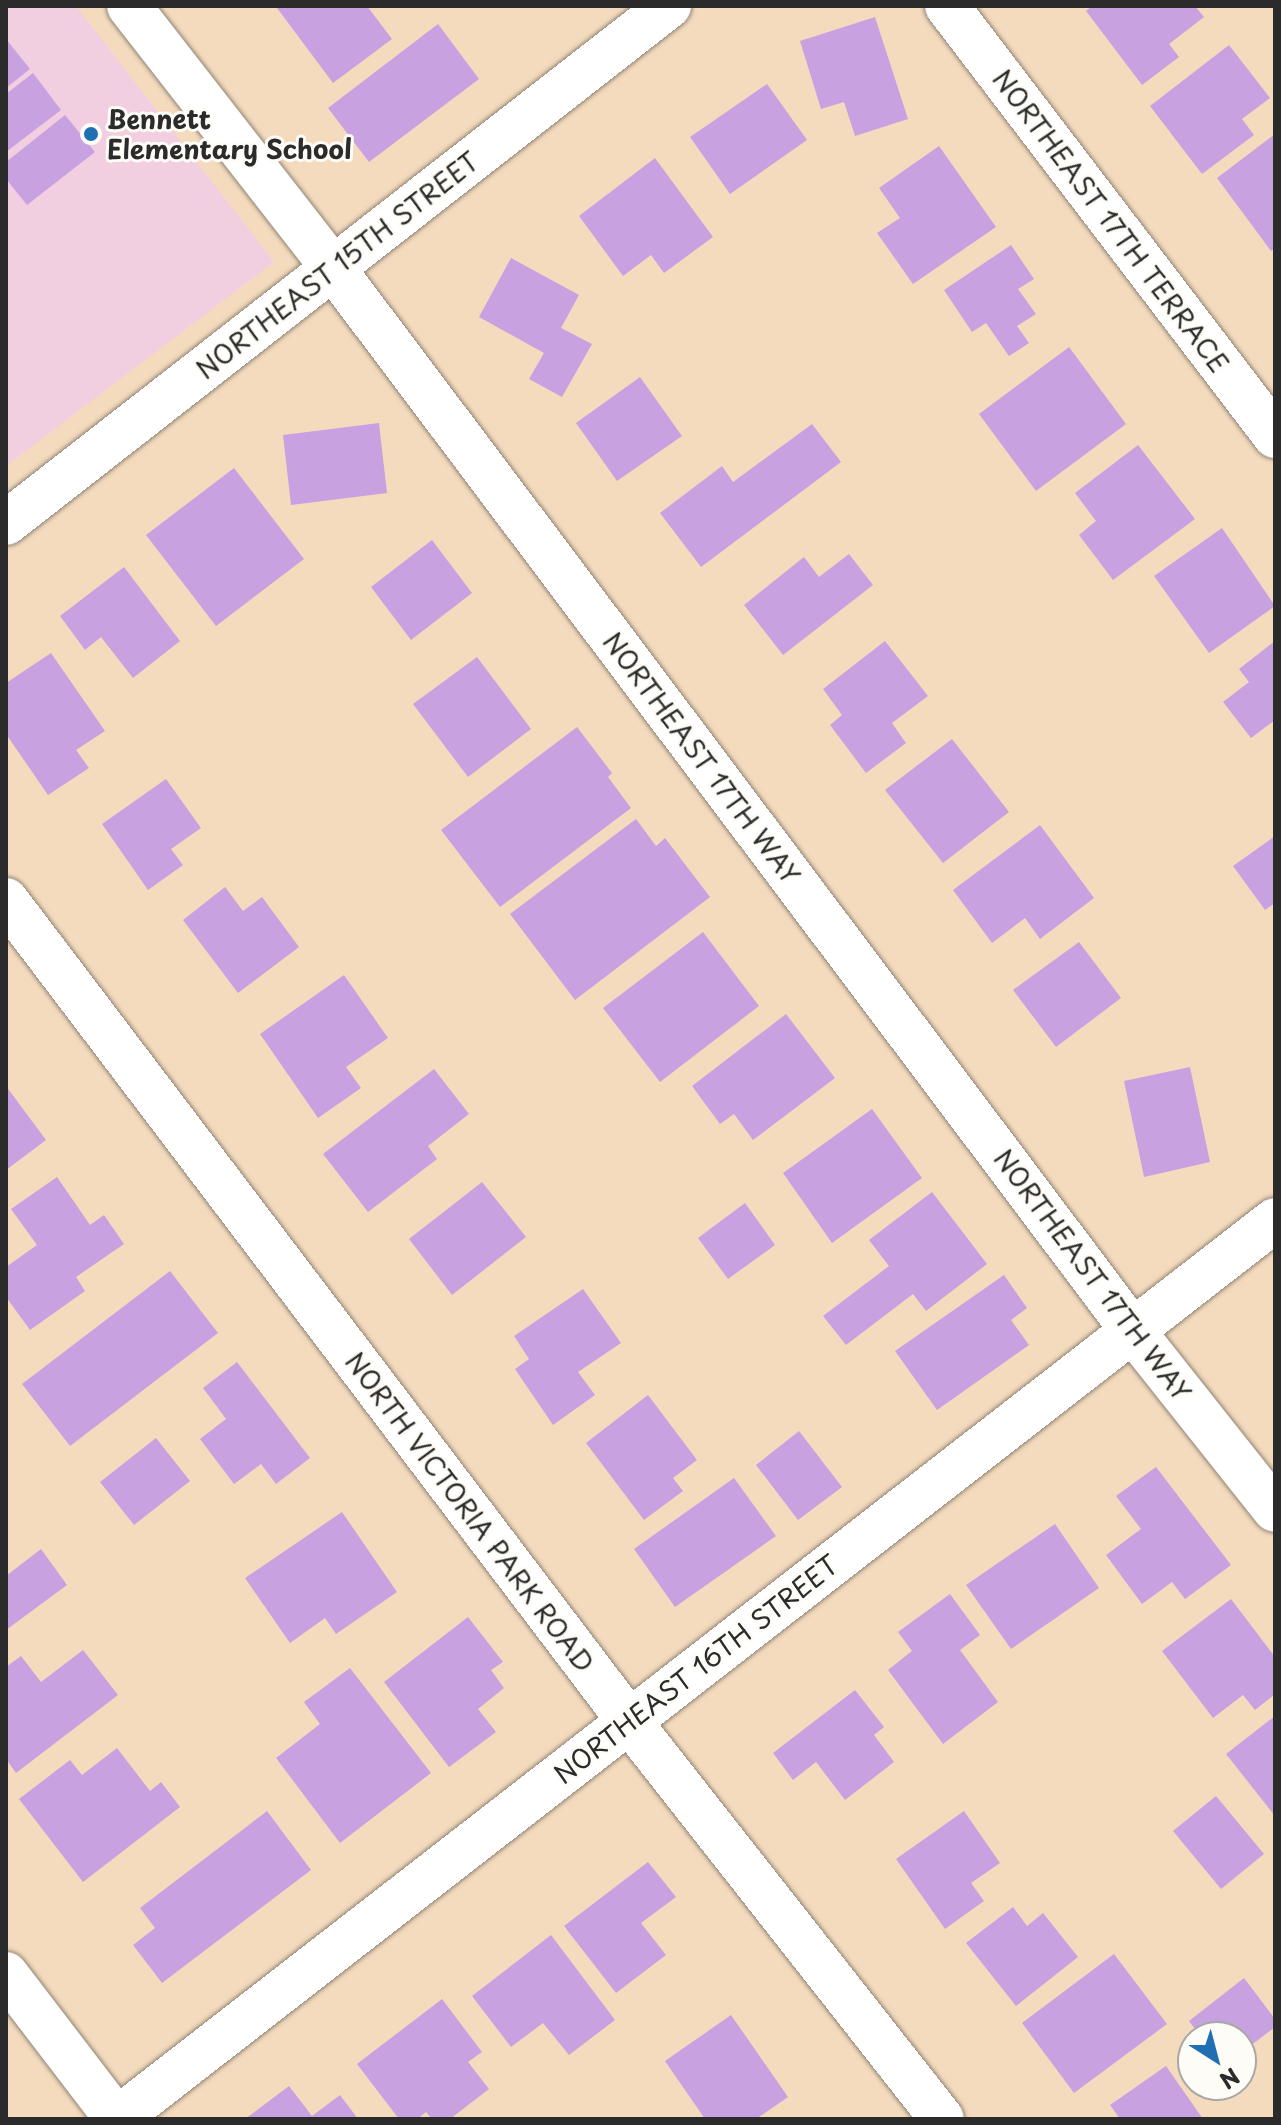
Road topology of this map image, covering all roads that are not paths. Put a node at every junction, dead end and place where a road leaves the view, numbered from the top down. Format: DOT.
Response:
graph roads {
  1 [pos="129,6"];
  2 [pos="669,6"];
  3 [pos="947,6"];
  4 [pos="333,268"];
  5 [pos="1275,436"];
  6 [pos="6,523"];
  7 [pos="6,900"];
  8 [pos="1275,1220"];
  9 [pos="1133,1331"];
  10 [pos="1275,1510"];
  11 [pos="629,1721"];
  12 [pos="6,1974"];
  13 [pos="117,2119"];
  14 [pos="942,2119"];
  1 -- 4 [label="street, NORTHEAST 17TH WAY"];
  2 -- 4 [label="street, NORTHEAST 15TH STREET"];
  3 -- 5 [label="street, NORTHEAST 17TH TERRACE"];
  4 -- 6 [label="street, NORTHEAST 15TH STREET"];
  4 -- 9 [label="street, NORTHEAST 17TH WAY"];
  7 -- 11 [label="street, NORTH VICTORIA PARK ROAD"];
  8 -- 9 [label="street, NORTHEAST 16TH STREET"];
  9 -- 10 [label="street, NORTHEAST 17TH WAY"];
  9 -- 11 [label="street, NORTHEAST 16TH STREET"];
  11 -- 13 [label="street, NORTHEAST 16TH STREET"];
  11 -- 14 [label="street, NORTH VICTORIA PARK ROAD"];
  12 -- 13 [label="street"];
}
